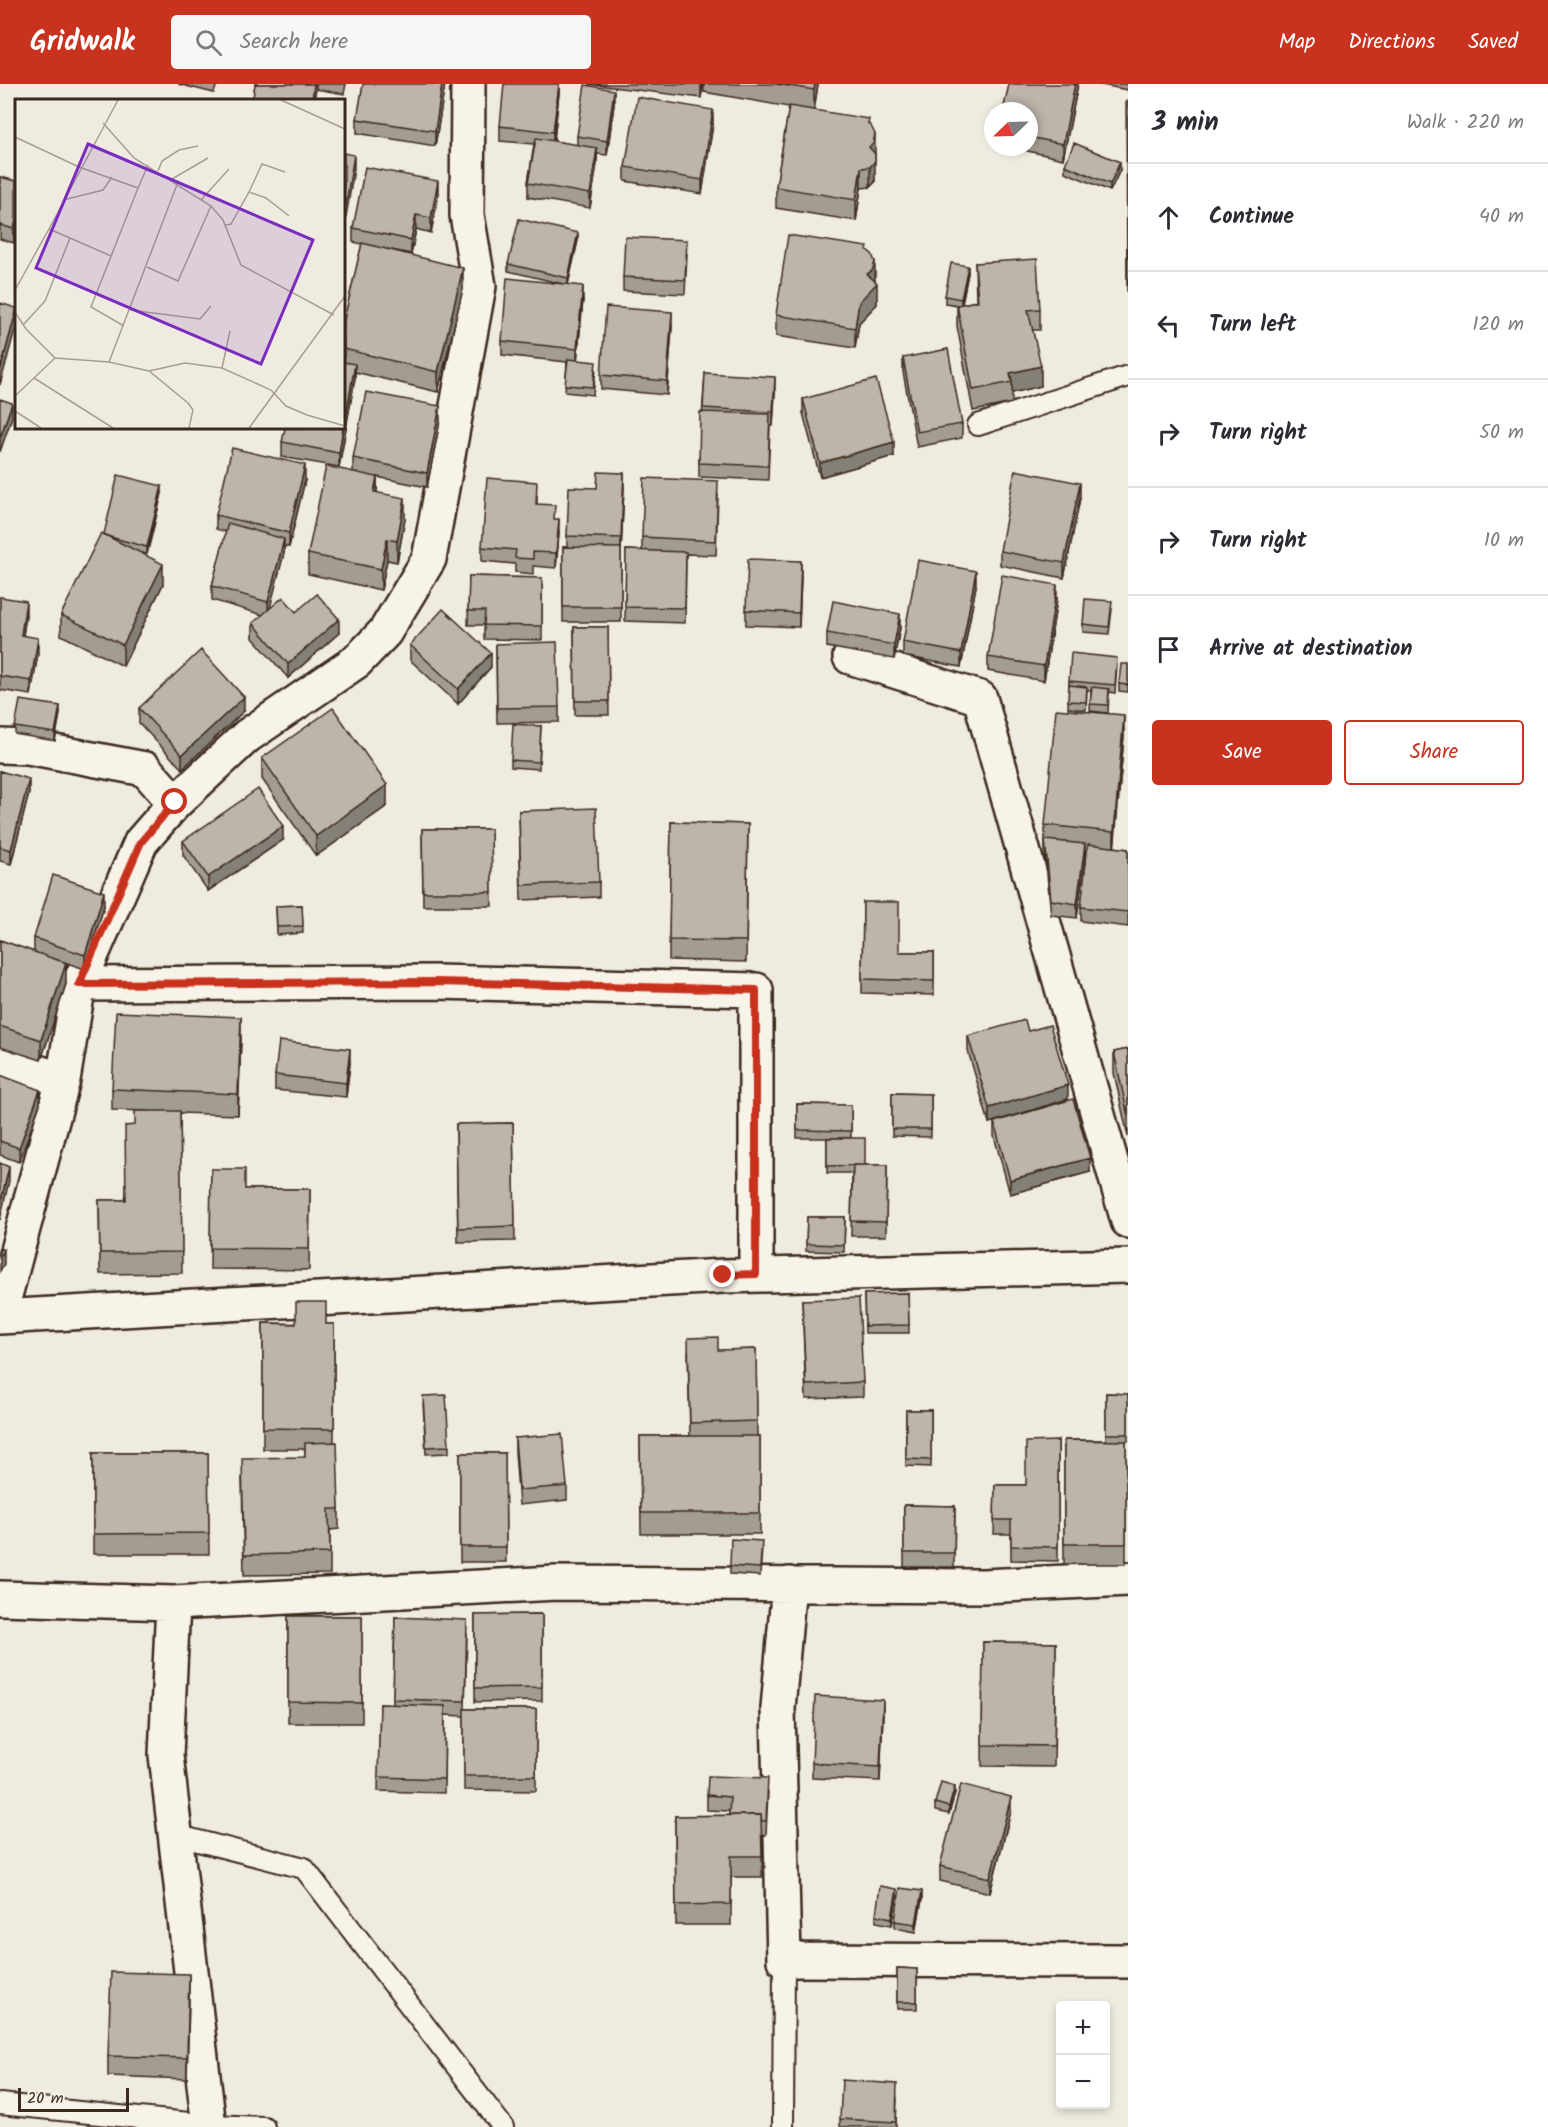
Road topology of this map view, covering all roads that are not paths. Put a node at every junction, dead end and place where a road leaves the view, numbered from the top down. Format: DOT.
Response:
graph roads {
  1 [pos="468,84"];
  2 [pos="1128,375"];
  3 [pos="978,425"];
  4 [pos="850,657"];
  5 [pos="0,746"];
  6 [pos="175,802"];
  7 [pos="79,984"];
  8 [pos="0,1060"];
  9 [pos="63,1080"];
  10 [pos="1128,1221"];
  11 [pos="1128,1266"];
  12 [pos="756,1274"];
  13 [pos="0,1315"];
  14 [pos="1128,1579"];
  15 [pos="789,1584"];
  16 [pos="0,1598"];
  17 [pos="173,1603"];
  18 [pos="175,1835"];
  19 [pos="784,1959"];
  20 [pos="1128,1961"];
  21 [pos="0,2104"];
  22 [pos="209,2126"];
  23 [pos="264,2127"];
  24 [pos="502,2127"];
  25 [pos="783,2127"];
  1 -- 6 [label="street"];
  2 -- 3 [label="lane"];
  4 -- 10 [label="street"];
  5 -- 6 [label="street"];
  6 -- 7 [label="street"];
  7 -- 9 [label="street"];
  7 -- 12 [label="street"];
  8 -- 9 [label="street"];
  9 -- 13 [label="street"];
  11 -- 12 [label="street"];
  12 -- 13 [label="street"];
  14 -- 15 [label="street"];
  15 -- 17 [label="street"];
  15 -- 19 [label="street"];
  16 -- 17 [label="street"];
  17 -- 18 [label="street"];
  18 -- 22 [label="street"];
  18 -- 24 [label="lane"];
  19 -- 20 [label="street"];
  19 -- 25 [label="lane"];
  21 -- 22 [label="lane"];
  22 -- 23 [label="lane"];
}
